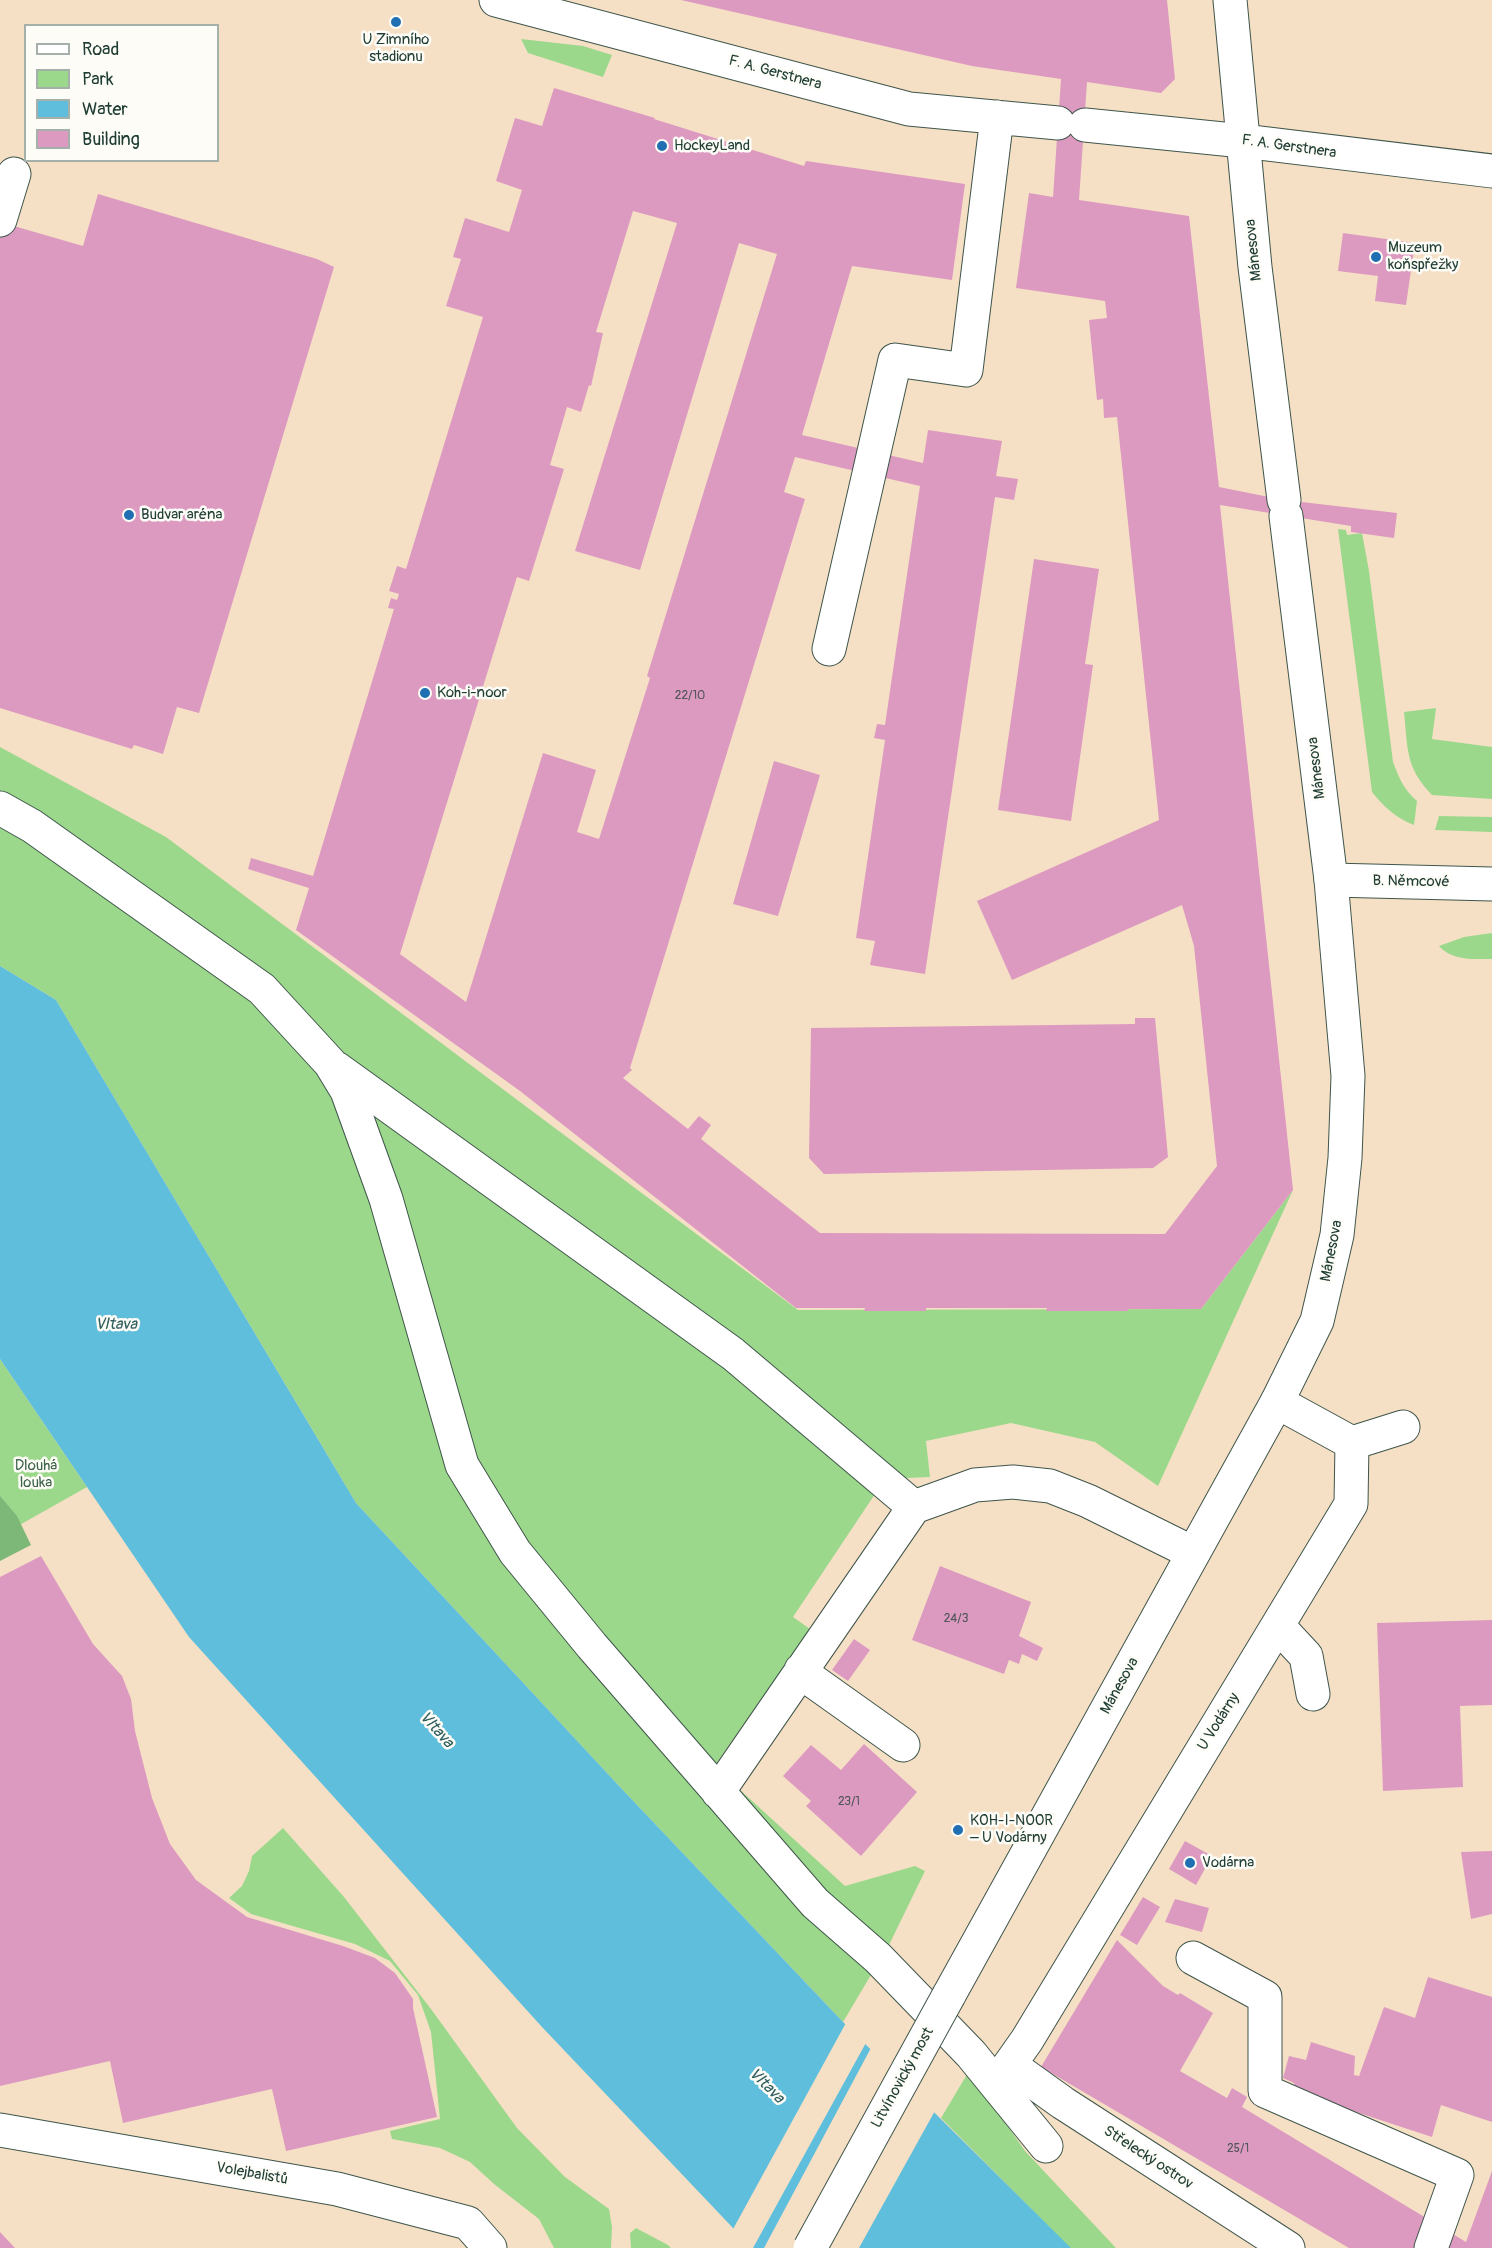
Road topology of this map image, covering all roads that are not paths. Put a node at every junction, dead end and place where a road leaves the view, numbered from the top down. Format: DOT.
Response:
graph roads {
  1 [pos="496,0"];
  2 [pos="1230,0"];
  3 [pos="997,117"];
  4 [pos="1242,141"];
  5 [pos="1492,171"];
  6 [pos="14,174"];
  7 [pos="0,220"];
  8 [pos="829,649"];
  9 [pos="0,808"];
  10 [pos="1331,880"];
  11 [pos="1492,884"];
  12 [pos="330,1063"];
  13 [pos="1277,1402"];
  14 [pos="1403,1427"];
  15 [pos="1352,1443"];
  16 [pos="914,1507"];
  17 [pos="1193,1553"];
  18 [pos="1278,1626"];
  19 [pos="801,1670"];
  20 [pos="1313,1694"];
  21 [pos="903,1745"];
  22 [pos="718,1792"];
  23 [pos="997,1908"];
  24 [pos="1193,1958"];
  25 [pos="1003,2075"];
  26 [pos="0,2130"];
  27 [pos="1046,2146"];
  28 [pos="490,2248"];
  29 [pos="810,2248"];
  30 [pos="1288,2248"];
  31 [pos="1431,2248"];
  1 -- 3 [label="street, F. A. Gerstnera"];
  2 -- 4 [label="street, Mánesova"];
  3 -- 4 [label="street, F. A. Gerstnera"];
  3 -- 8 [label="street"];
  4 -- 5 [label="street, F. A. Gerstnera"];
  4 -- 10 [label="street, Mánesova"];
  6 -- 7 [label="street"];
  9 -- 12 [label="street"];
  10 -- 11 [label="street, B. Němcové"];
  10 -- 13 [label="street, Mánesova"];
  12 -- 16 [label="street"];
  12 -- 22 [label="street"];
  13 -- 15 [label="street"];
  13 -- 17 [label="street, Mánesova"];
  14 -- 15 [label="street"];
  15 -- 18 [label="street, U Vodárny"];
  16 -- 17 [label="street"];
  16 -- 19 [label="street"];
  17 -- 23 [label="street, Mánesova"];
  18 -- 20 [label="street"];
  18 -- 25 [label="street, U Vodárny"];
  19 -- 21 [label="street"];
  19 -- 22 [label="street"];
  22 -- 25 [label="street"];
  23 -- 29 [label="street, Litvínovický most, bridge"];
  24 -- 31 [label="street"];
  25 -- 27 [label="street"];
  25 -- 30 [label="street, Střelecký ostrov"];
  26 -- 28 [label="street, Volejbalistů"];
}
